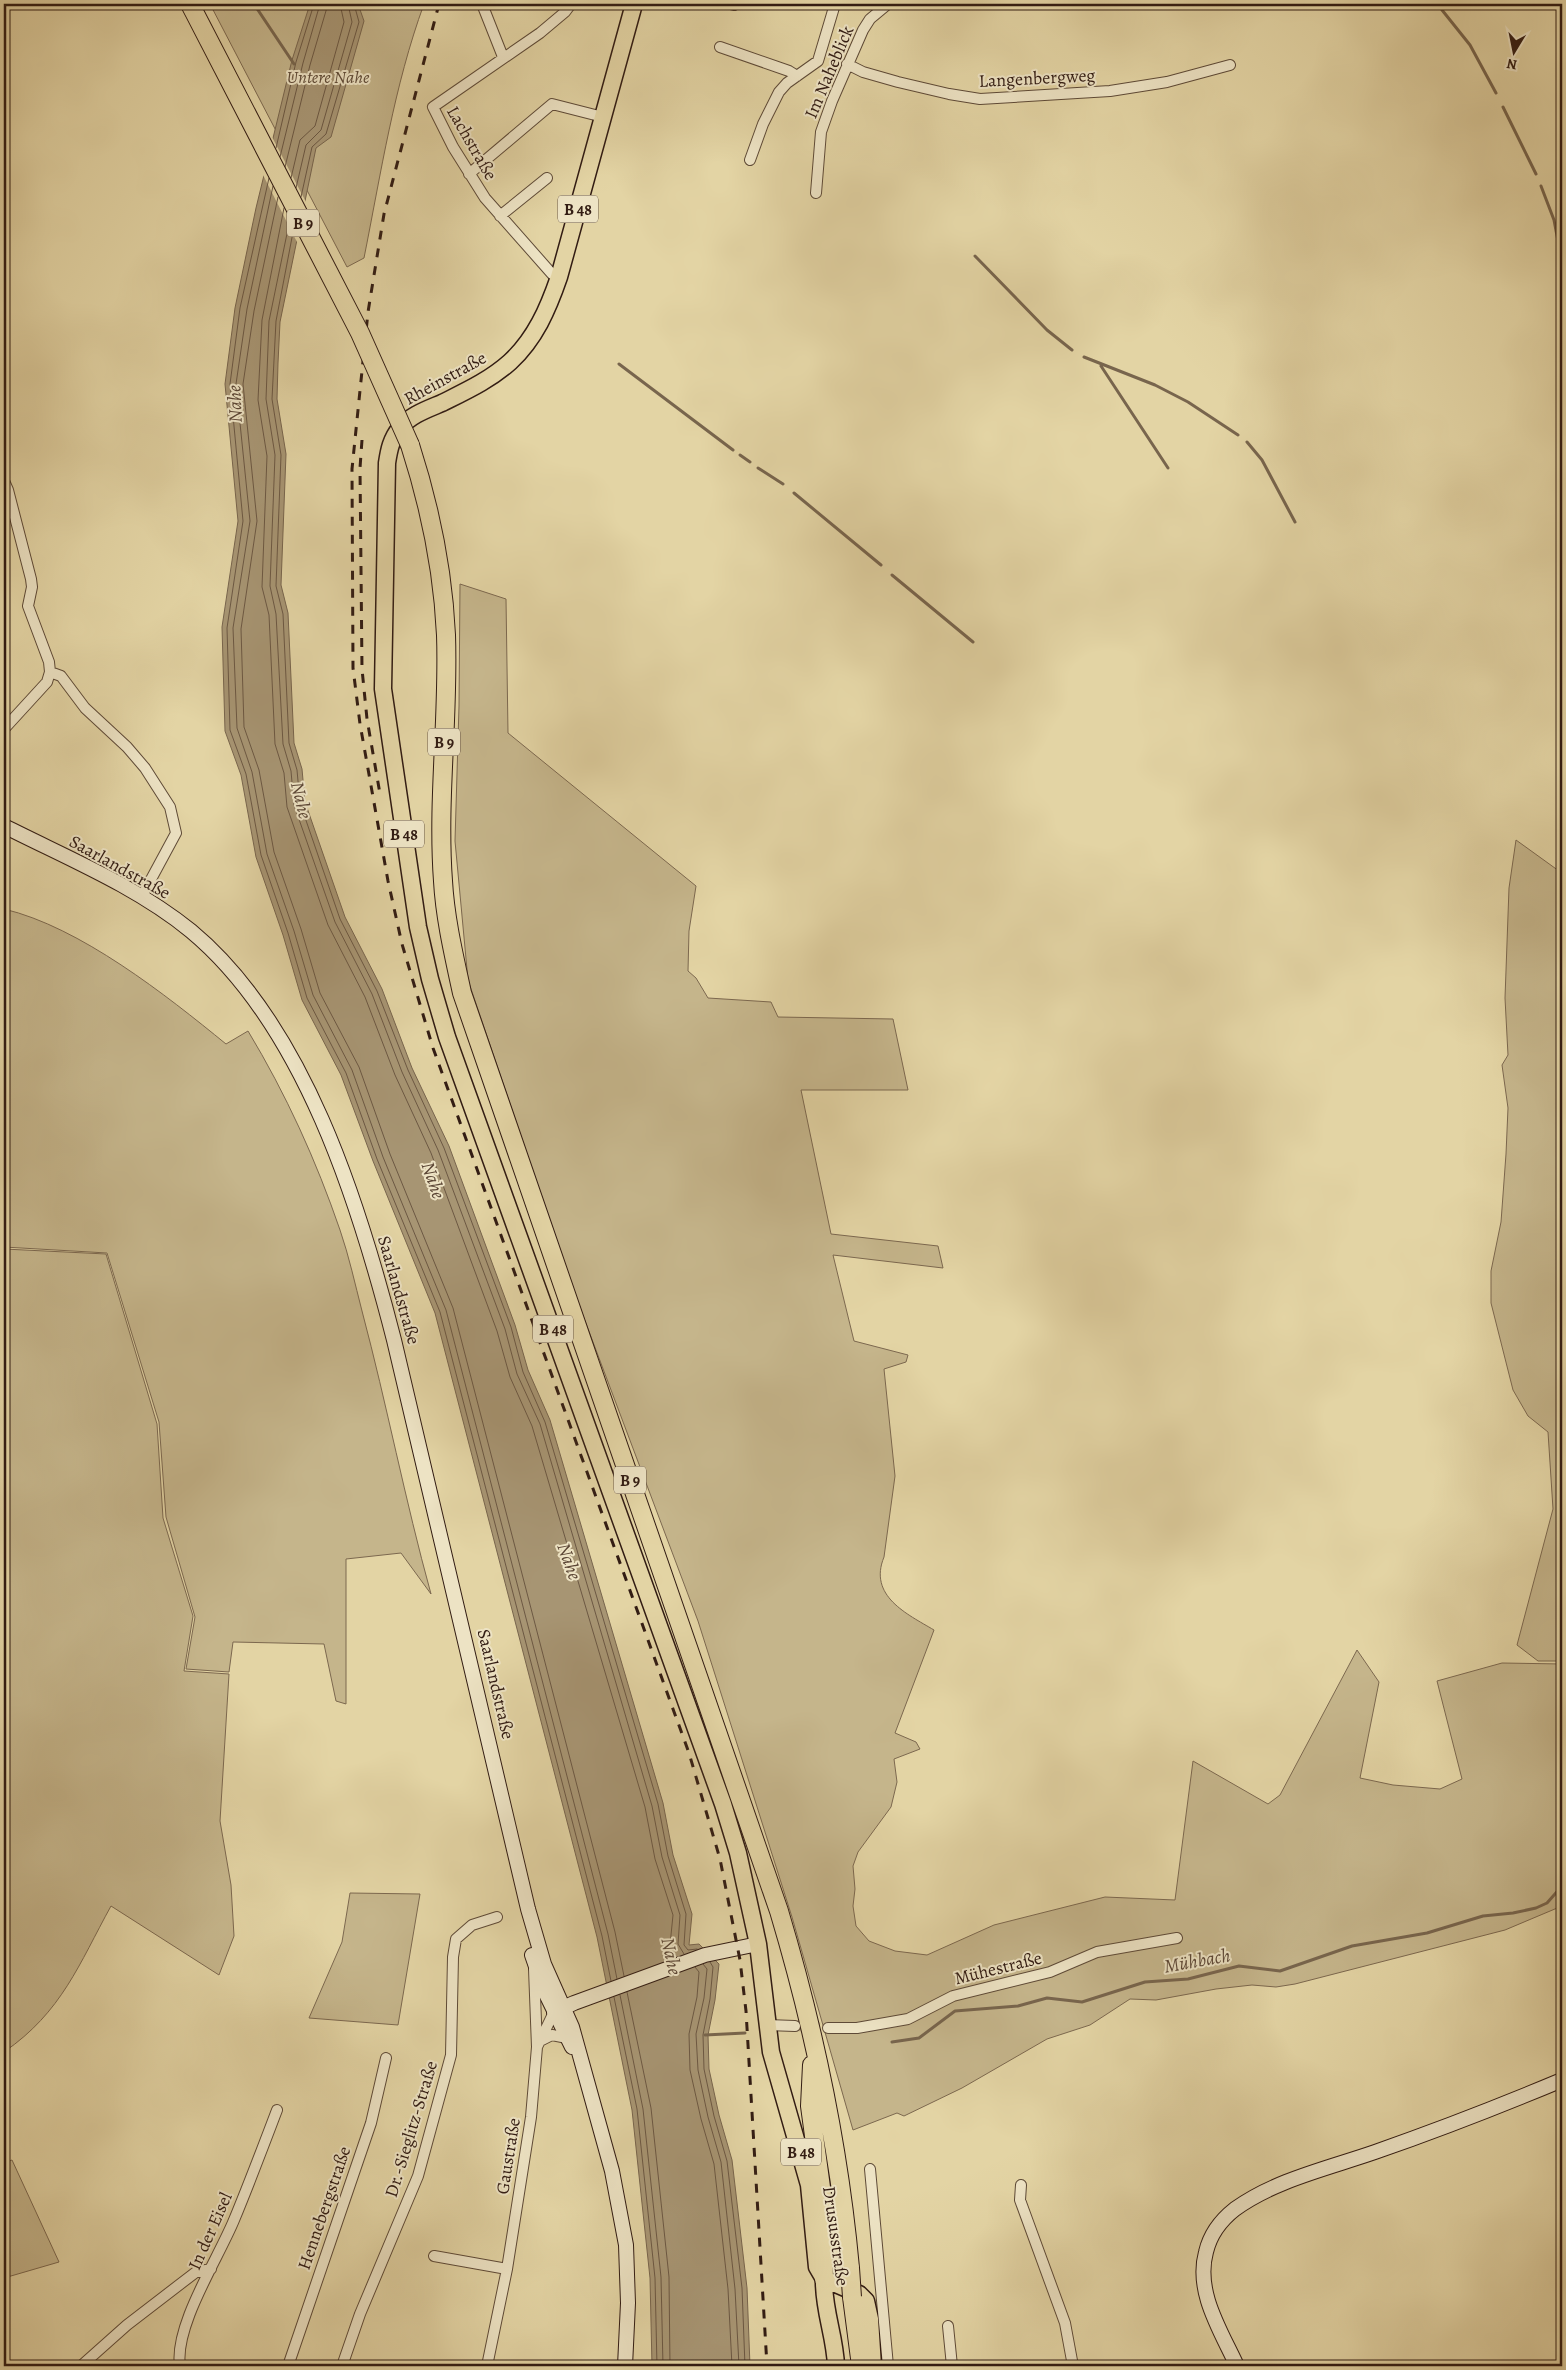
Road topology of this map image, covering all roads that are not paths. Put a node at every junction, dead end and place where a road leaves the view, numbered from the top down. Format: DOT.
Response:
graph roads {
  1 [pos="190,4"];
  2 [pos="482,4"];
  3 [pos="571,4"];
  4 [pos="634,4"];
  5 [pos="835,4"];
  6 [pos="888,4"];
  7 [pos="720,48"];
  8 [pos="503,57"];
  9 [pos="847,64"];
  10 [pos="1230,65"];
  11 [pos="797,76"];
  12 [pos="603,117"];
  13 [pos="750,160"];
  14 [pos="470,174"];
  15 [pos="547,178"];
  16 [pos="816,193"];
  17 [pos="500,216"];
  18 [pos="559,277"];
  19 [pos="4,482"];
  20 [pos="50,672"];
  21 [pos="4,729"];
  22 [pos="4,826"];
  23 [pos="142,896"];
  24 [pos="528,1909"];
  25 [pos="497,1917"];
  26 [pos="1177,1938"];
  27 [pos="758,1944"];
  28 [pos="534,1961"];
  29 [pos="559,2010"];
  30 [pos="767,2025"];
  31 [pos="535,2026"];
  32 [pos="795,2026"];
  33 [pos="828,2028"];
  34 [pos="567,2038"];
  35 [pos="813,2042"];
  36 [pos="538,2044"];
  37 [pos="386,2058"];
  38 [pos="587,2074"];
  39 [pos="1562,2080"];
  40 [pos="277,2110"];
  41 [pos="870,2169"];
  42 [pos="1021,2185"];
  43 [pos="434,2256"];
  44 [pos="211,2269"];
  45 [pos="507,2269"];
  46 [pos="824,2279"];
  47 [pos="853,2304"];
  48 [pos="948,2326"];
  49 [pos="81,2366"];
  50 [pos="180,2366"];
  51 [pos="288,2366"];
  52 [pos="342,2366"];
  53 [pos="488,2366"];
  54 [pos="624,2366"];
  55 [pos="836,2366"];
  56 [pos="850,2366"];
  57 [pos="861,2366"];
  58 [pos="873,2366"];
  59 [pos="888,2366"];
  60 [pos="952,2366"];
  61 [pos="1073,2366"];
  62 [pos="1237,2366"];
  1 -- 35 [label="highway, B 9, bridge"];
  2 -- 8 [label="street"];
  3 -- 8 [label="street, Lachstraße"];
  4 -- 12 [label="main road, Rheinstraße / B 48"];
  5 -- 11 [label="street"];
  6 -- 9 [label="street, Im Naheblick"];
  7 -- 11 [label="street"];
  8 -- 14 [label="street, Lachstraße"];
  9 -- 10 [label="street, Langenbergweg"];
  9 -- 16 [label="street, Im Naheblick"];
  11 -- 13 [label="street"];
  12 -- 14 [label="street"];
  12 -- 18 [label="main road, Rheinstraße / B 48"];
  14 -- 17 [label="street, Lachstraße"];
  15 -- 17 [label="street"];
  17 -- 18 [label="street, Lachstraße"];
  18 -- 27 [label="main road, Rheinstraße / B 48"];
  19 -- 20 [label="street"];
  20 -- 21 [label="street"];
  20 -- 23 [label="street"];
  22 -- 23 [label="main road, Saarlandstraße"];
  23 -- 24 [label="main road, Saarlandstraße"];
  24 -- 28 [label="main road, Saarlandstraße"];
  24 -- 29 [label="main road, Saarlandstraße"];
  25 -- 52 [label="street, Dr.-Sieglitz-Straße"];
  26 -- 33 [label="street, Mühestraße"];
  27 -- 29 [label="main road"];
  27 -- 30 [label="main road, B 48"];
  28 -- 29 [label="main road, Saarlandstraße"];
  28 -- 31 [label="street, Gaustraße"];
  29 -- 31 [label="street"];
  29 -- 34 [label="main road"];
  29 -- 36 [label="street, Gaustraße"];
  29 -- 38 [label="main road"];
  30 -- 32 [label="street"];
  30 -- 46 [label="main road, Drususstraße / B 48"];
  31 -- 36 [label="street, Gaustraße"];
  34 -- 36 [label="street"];
  34 -- 38 [label="main road"];
  35 -- 46 [label="highway"];
  35 -- 47 [label="highway, B 9, bridge"];
  36 -- 45 [label="street, Gaustraße"];
  37 -- 51 [label="street, Hennebergstraße"];
  38 -- 54 [label="main road"];
  39 -- 62 [label="main road"];
  40 -- 44 [label="street, In der Eisel"];
  41 -- 59 [label="street"];
  42 -- 61 [label="street"];
  43 -- 45 [label="street"];
  44 -- 49 [label="street"];
  44 -- 50 [label="street, In der Eisel"];
  45 -- 53 [label="street, Gaustraße"];
  46 -- 55 [label="main road, Drususstraße / B 48"];
  46 -- 58 [label="main road"];
  47 -- 56 [label="highway, B 9"];
  47 -- 57 [label="highway, B 9"];
  48 -- 60 [label="street"];
}
